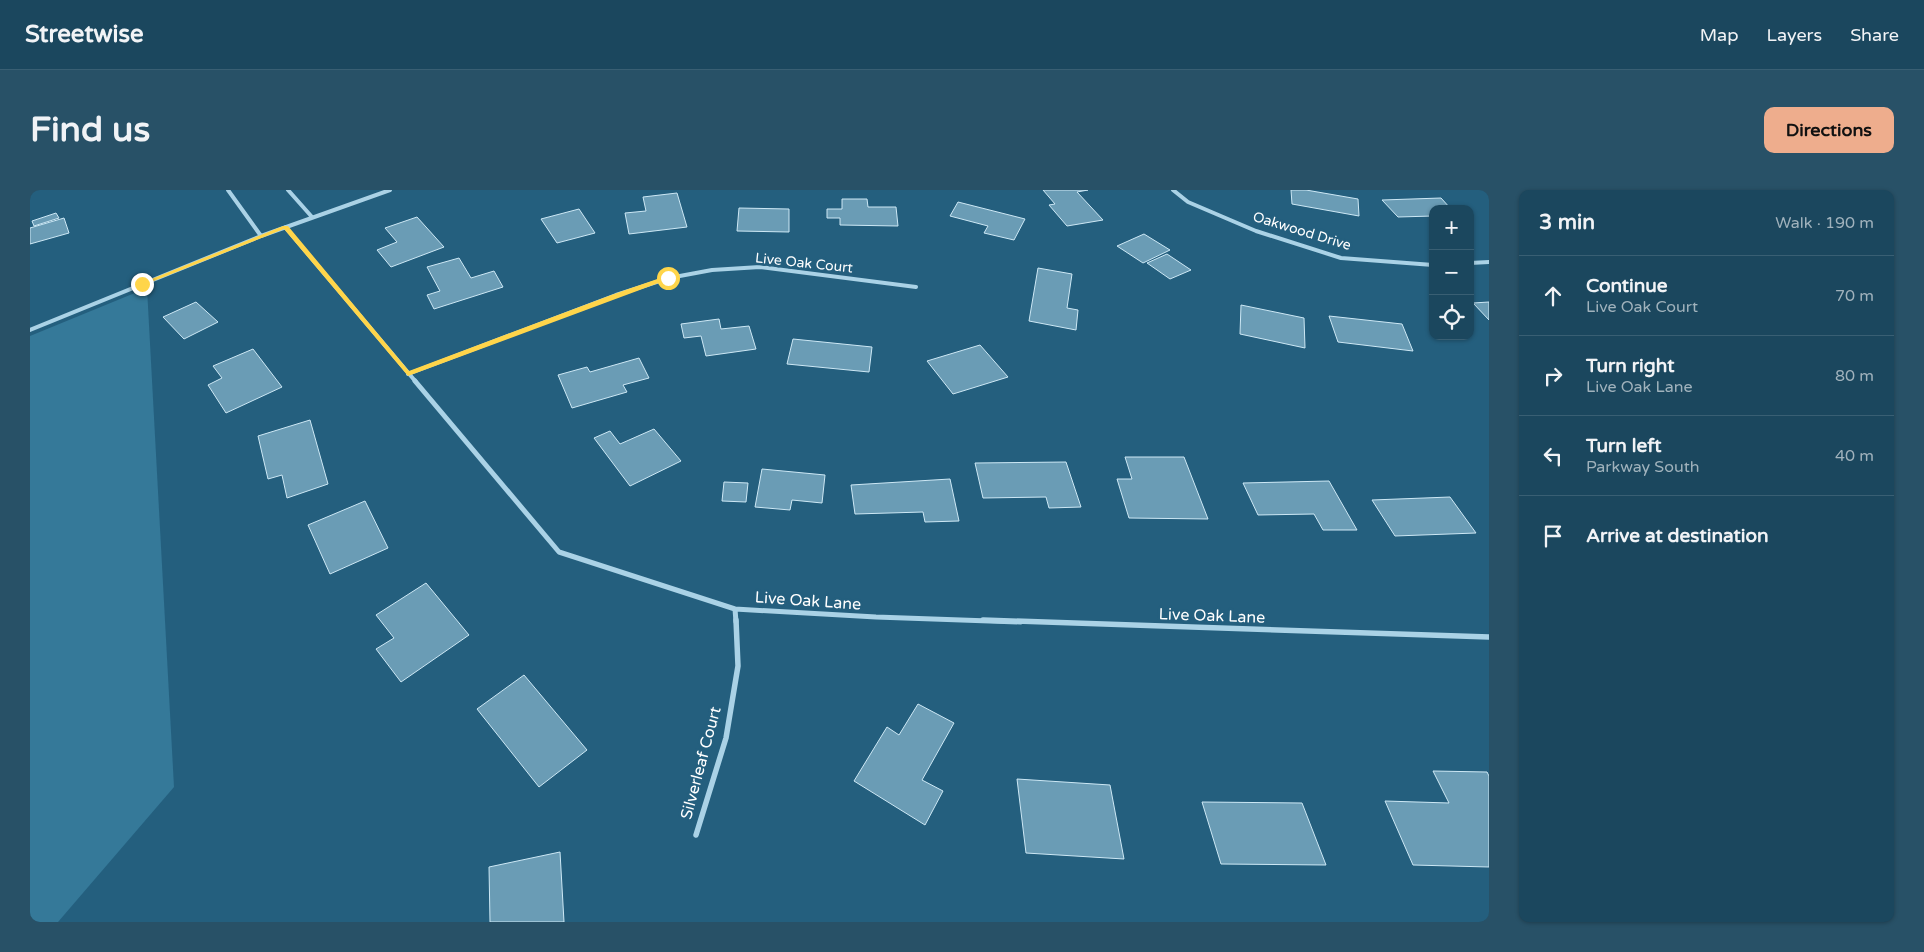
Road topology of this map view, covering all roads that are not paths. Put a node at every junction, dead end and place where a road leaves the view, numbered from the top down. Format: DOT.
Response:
graph roads {
  1 [pos="228,190"];
  2 [pos="288,190"];
  3 [pos="390,190"];
  4 [pos="1173,190"];
  5 [pos="312,217"];
  6 [pos="286,227"];
  7 [pos="261,236"];
  8 [pos="1489,262"];
  9 [pos="1474,263"];
  10 [pos="1429,264"];
  11 [pos="916,287"];
  12 [pos="30,330"];
  13 [pos="408,374"];
  14 [pos="735,609"];
  15 [pos="1489,637"];
  16 [pos="696,834"];
  1 -- 7 [label="street"];
  2 -- 5 [label="street"];
  3 -- 5 [label="street"];
  4 -- 10 [label="street, Oakwood Drive"];
  5 -- 6 [label="street"];
  6 -- 7 [label="street"];
  6 -- 13 [label="street, Live Oak Lane"];
  7 -- 12 [label="street"];
  8 -- 9 [label="street"];
  11 -- 13 [label="street, Live Oak Court"];
  13 -- 14 [label="street, Live Oak Lane"];
  14 -- 15 [label="street, Live Oak Lane"];
  14 -- 16 [label="street, Silverleaf Court"];
}
